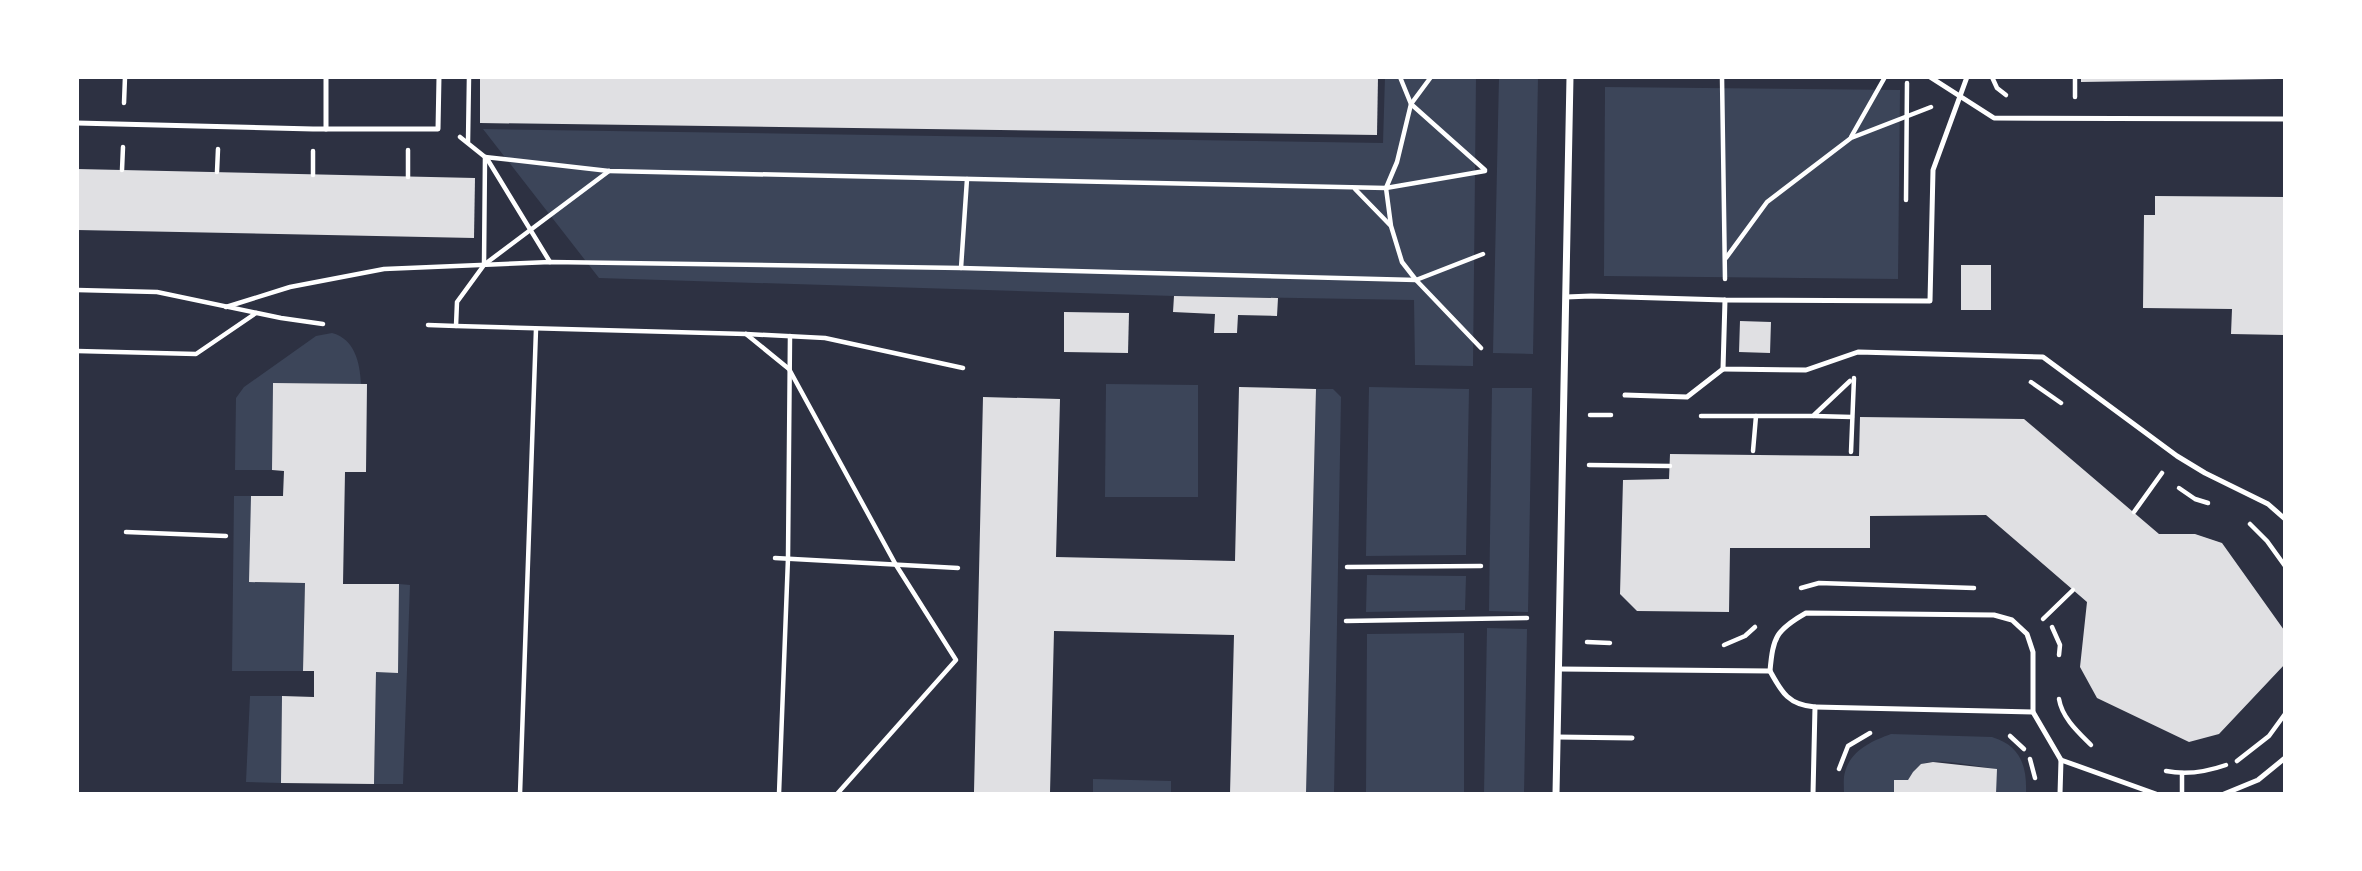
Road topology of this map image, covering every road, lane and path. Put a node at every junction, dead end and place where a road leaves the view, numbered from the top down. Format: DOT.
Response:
graph roads {
  1 [pos="326,77"];
  2 [pos="439,77"];
  3 [pos="469,77"];
  4 [pos="1400,77"];
  5 [pos="1431,77"];
  6 [pos="1570,77"];
  7 [pos="1722,77"];
  8 [pos="1885,77"];
  9 [pos="1907,77"];
  10 [pos="1930,77"];
  11 [pos="1967,77"];
  12 [pos="2075,77"];
  13 [pos="1960,96"];
  14 [pos="1410,104"];
  15 [pos="2075,105"];
  16 [pos="1906,117"];
  17 [pos="2285,119"];
  18 [pos="77,123"];
  19 [pos="326,129"];
  20 [pos="438,129"];
  21 [pos="1851,138"];
  22 [pos="468,143"];
  23 [pos="485,156"];
  24 [pos="609,171"];
  25 [pos="967,179"];
  26 [pos="1354,188"];
  27 [pos="1387,188"];
  28 [pos="1906,208"];
  29 [pos="1391,226"];
  30 [pos="531,230"];
  31 [pos="1483,254"];
  32 [pos="1726,258"];
  33 [pos="550,262"];
  34 [pos="484,265"];
  35 [pos="961,268"];
  36 [pos="1416,280"];
  37 [pos="77,290"];
  38 [pos="1566,297"];
  39 [pos="1726,300"];
  40 [pos="226,307"];
  41 [pos="257,313"];
  42 [pos="323,324"];
  43 [pos="428,325"];
  44 [pos="456,326"];
  45 [pos="537,329"];
  46 [pos="746,334"];
  47 [pos="790,336"];
  48 [pos="1481,348"];
  49 [pos="77,351"];
  50 [pos="964,368"];
  51 [pos="789,369"];
  52 [pos="1723,369"];
  53 [pos="1854,377"];
  54 [pos="1867,378"];
  55 [pos="2028,379"];
  56 [pos="1625,395"];
  57 [pos="2072,411"];
  58 [pos="1590,415"];
  59 [pos="1617,415"];
  60 [pos="1700,415"];
  61 [pos="1756,416"];
  62 [pos="1813,416"];
  63 [pos="1853,416"];
  64 [pos="1753,451"];
  65 [pos="1852,452"];
  66 [pos="2176,456"];
  67 [pos="1589,466"];
  68 [pos="1670,466"];
  69 [pos="2160,475"];
  70 [pos="2169,481"];
  71 [pos="2178,487"];
  72 [pos="2216,506"];
  73 [pos="2134,512"];
  74 [pos="2285,519"];
  75 [pos="2247,520"];
  76 [pos="126,532"];
  77 [pos="226,536"];
  78 [pos="775,558"];
  79 [pos="788,558"];
  80 [pos="896,565"];
  81 [pos="1481,566"];
  82 [pos="2285,566"];
  83 [pos="1347,567"];
  84 [pos="958,568"];
  85 [pos="1975,588"];
  86 [pos="1795,589"];
  87 [pos="2073,590"];
  88 [pos="2037,609"];
  89 [pos="1527,618"];
  90 [pos="2044,618"];
  91 [pos="1346,621"];
  92 [pos="1755,627"];
  93 [pos="2027,634"];
  94 [pos="1717,645"];
  95 [pos="2059,657"];
  96 [pos="1559,669"];
  97 [pos="1770,671"];
  98 [pos="2059,692"];
  99 [pos="1815,707"];
  100 [pos="2033,712"];
  101 [pos="2285,714"];
  102 [pos="1875,731"];
  103 [pos="2001,733"];
  104 [pos="1557,737"];
  105 [pos="1632,738"];
  106 [pos="2103,750"];
  107 [pos="2285,758"];
  108 [pos="2061,760"];
  109 [pos="2159,769"];
  110 [pos="1838,770"];
  111 [pos="2182,773"];
  112 [pos="2036,785"];
  113 [pos="520,794"];
  114 [pos="779,794"];
  115 [pos="837,794"];
  116 [pos="1556,794"];
  117 [pos="1812,794"];
  118 [pos="2060,794"];
  119 [pos="2156,794"];
  120 [pos="2182,794"];
  121 [pos="2224,794"];
  1 -- 19 [label="lane"];
  2 -- 20 [label="lane"];
  3 -- 22 [label="path"];
  4 -- 14 [label="path"];
  5 -- 14 [label="path"];
  6 -- 38 [label="street"];
  7 -- 32 [label="path"];
  8 -- 21 [label="path"];
  9 -- 16 [label="path"];
  10 -- 13 [label="lane"];
  11 -- 13 [label="lane"];
  12 -- 15 [label="path"];
  13 -- 16 [label="path"];
  13 -- 17 [label="lane"];
  13 -- 39 [label="lane"];
  14 -- 27 [label="path"];
  14 -- 27 [label="path"];
  16 -- 21 [label="path"];
  16 -- 28 [label="path"];
  18 -- 19 [label="lane"];
  19 -- 20 [label="lane"];
  20 -- 22 [label="path"];
  21 -- 32 [label="path"];
  22 -- 23 [label="path"];
  23 -- 24 [label="path"];
  23 -- 30 [label="path"];
  23 -- 34 [label="path"];
  24 -- 25 [label="path"];
  24 -- 30 [label="path"];
  25 -- 26 [label="path"];
  25 -- 35 [label="path"];
  26 -- 27 [label="path"];
  26 -- 29 [label="path"];
  27 -- 29 [label="path"];
  29 -- 36 [label="path"];
  30 -- 33 [label="path"];
  30 -- 34 [label="path"];
  31 -- 36 [label="path"];
  32 -- 39 [label="path"];
  33 -- 34 [label="path"];
  33 -- 35 [label="path"];
  34 -- 40 [label="path"];
  34 -- 44 [label="path"];
  35 -- 36 [label="path"];
  36 -- 48 [label="path"];
  37 -- 40 [label="path"];
  38 -- 39 [label="lane"];
  38 -- 96 [label="street"];
  39 -- 52 [label="lane"];
  40 -- 41 [label="path"];
  41 -- 42 [label="path"];
  41 -- 49 [label="path"];
  43 -- 44 [label="path"];
  44 -- 45 [label="path"];
  45 -- 46 [label="path"];
  45 -- 113 [label="path"];
  46 -- 47 [label="path"];
  46 -- 51 [label="path"];
  47 -- 50 [label="path"];
  47 -- 51 [label="path"];
  51 -- 79 [label="path"];
  51 -- 80 [label="path"];
  52 -- 56 [label="lane"];
  52 -- 66 [label="lane"];
  53 -- 54 [label="path"];
  53 -- 62 [label="path"];
  53 -- 63 [label="path"];
  55 -- 57 [label="path"];
  58 -- 59 [label="path"];
  60 -- 61 [label="path"];
  61 -- 62 [label="path"];
  61 -- 64 [label="path"];
  62 -- 63 [label="path"];
  63 -- 65 [label="path"];
  66 -- 69 [label="path"];
  66 -- 74 [label="lane"];
  67 -- 68 [label="path"];
  69 -- 70 [label="path"];
  69 -- 73 [label="path"];
  71 -- 72 [label="path"];
  75 -- 82 [label="path"];
  76 -- 77 [label="path"];
  78 -- 79 [label="path"];
  79 -- 80 [label="path"];
  79 -- 114 [label="path"];
  80 -- 84 [label="path"];
  80 -- 115 [label="path"];
  81 -- 83 [label="path"];
  85 -- 86 [label="path"];
  87 -- 90 [label="path"];
  88 -- 90 [label="path"];
  89 -- 91 [label="path"];
  90 -- 93 [label="path"];
  90 -- 95 [label="path"];
  92 -- 94 [label="path"];
  93 -- 97 [label="lane"];
  93 -- 100 [label="lane"];
  96 -- 97 [label="lane"];
  96 -- 104 [label="street"];
  97 -- 99 [label="lane"];
  98 -- 106 [label="path"];
  99 -- 100 [label="lane"];
  99 -- 117 [label="lane"];
  100 -- 108 [label="lane"];
  101 -- 111 [label="path"];
  102 -- 110 [label="path"];
  103 -- 112 [label="path"];
  104 -- 105 [label="lane"];
  104 -- 116 [label="street"];
  107 -- 121 [label="lane"];
  108 -- 118 [label="lane"];
  108 -- 119 [label="lane"];
  109 -- 111 [label="path"];
  111 -- 120 [label="path"];
}
